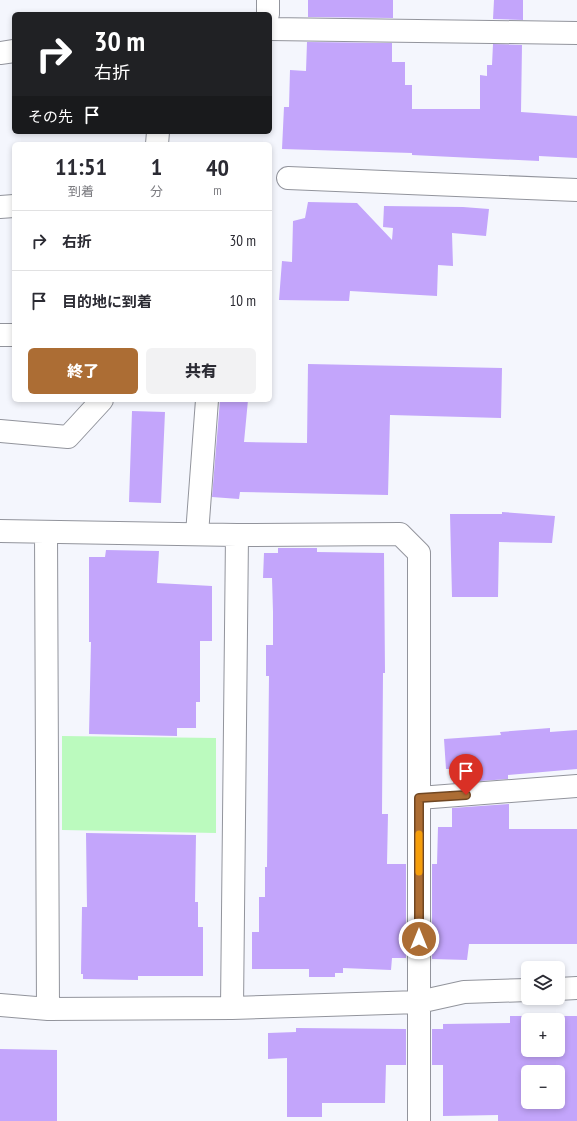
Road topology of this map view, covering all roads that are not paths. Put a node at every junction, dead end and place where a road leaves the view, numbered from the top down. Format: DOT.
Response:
graph roads {
  1 [pos="268,0"];
  2 [pos="268,12"];
  3 [pos="272,29"];
  4 [pos="577,33"];
  5 [pos="12,51"];
  6 [pos="0,53"];
  7 [pos="288,178"];
  8 [pos="577,190"];
  9 [pos="12,206"];
  10 [pos="0,207"];
  11 [pos="0,335"];
  12 [pos="12,335"];
  13 [pos="100,402"];
  14 [pos="207,402"];
  15 [pos="0,431"];
  16 [pos="0,531"];
  17 [pos="46,532"];
  18 [pos="197,534"];
  19 [pos="237,535"];
  20 [pos="577,786"];
  21 [pos="419,798"];
  22 [pos="577,988"];
  23 [pos="565,989"];
  24 [pos="521,990"];
  25 [pos="419,1002"];
  26 [pos="0,1005"];
  27 [pos="232,1008"];
  28 [pos="48,1009"];
  29 [pos="419,1121"];
  1 -- 2 [label="street"];
  3 -- 4 [label="street"];
  5 -- 6 [label="street"];
  7 -- 8 [label="street"];
  9 -- 10 [label="street"];
  11 -- 12 [label="street"];
  13 -- 15 [label="street"];
  14 -- 18 [label="street"];
  16 -- 17 [label="street"];
  17 -- 18 [label="street"];
  17 -- 28 [label="street"];
  18 -- 19 [label="street"];
  19 -- 21 [label="street"];
  19 -- 27 [label="street"];
  20 -- 21 [label="street"];
  21 -- 25 [label="street"];
  22 -- 23 [label="street"];
  24 -- 25 [label="street"];
  25 -- 27 [label="street"];
  25 -- 29 [label="street"];
  26 -- 28 [label="street"];
  27 -- 28 [label="street"];
}
